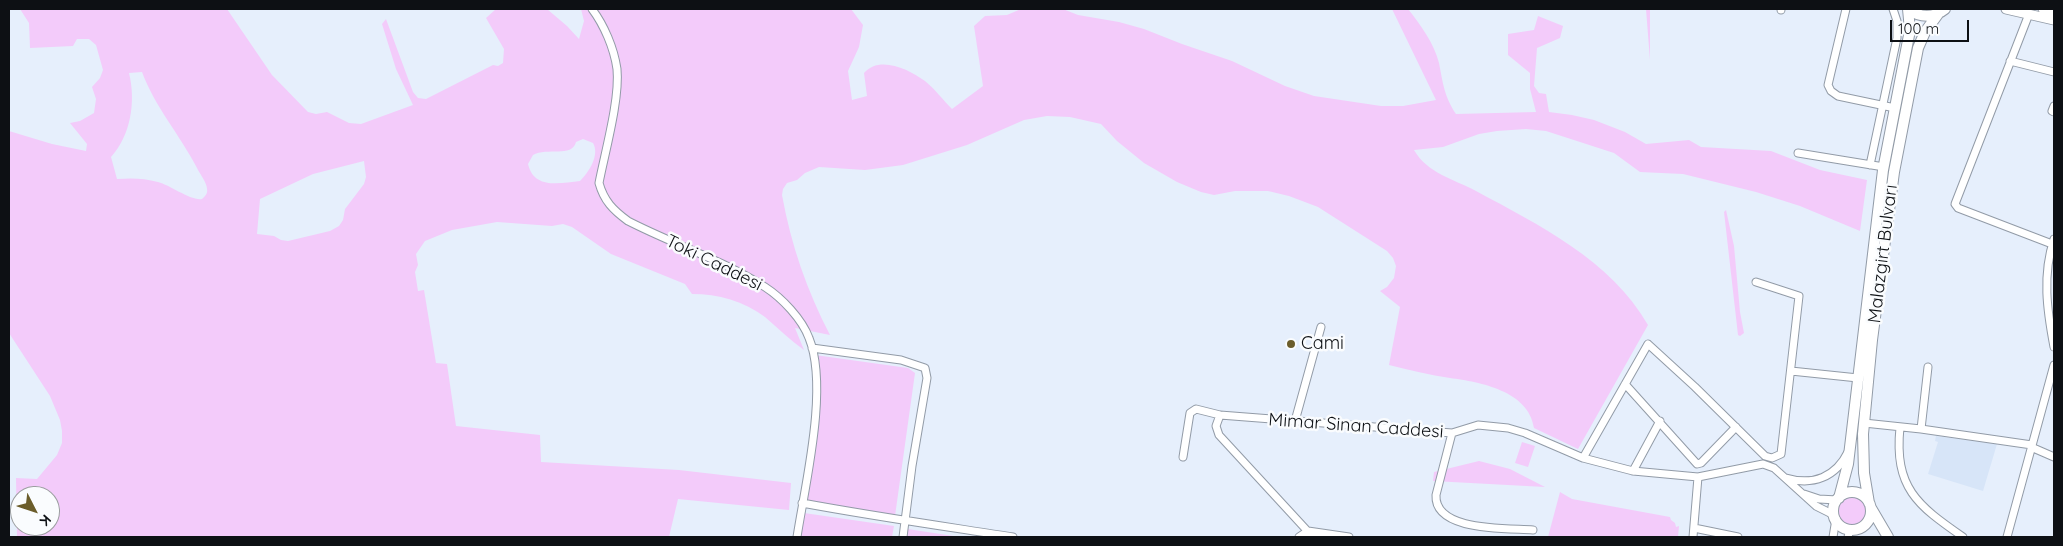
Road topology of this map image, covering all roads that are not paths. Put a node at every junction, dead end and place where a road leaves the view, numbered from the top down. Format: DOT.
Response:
graph roads {
  1 [pos="592,9"];
  2 [pos="1846,9"];
  3 [pos="1894,9"];
  4 [pos="1908,9"];
  5 [pos="2006,9"];
  6 [pos="2043,9"];
  7 [pos="1943,11"];
  8 [pos="2054,11"];
  9 [pos="2029,14"];
  10 [pos="2054,20"];
  11 [pos="2010,61"];
  12 [pos="2054,72"];
  13 [pos="1883,106"];
  14 [pos="2054,106"];
  15 [pos="1895,108"];
  16 [pos="2054,112"];
  17 [pos="1798,153"];
  18 [pos="1870,165"];
  19 [pos="1884,167"];
  20 [pos="2053,242"];
  21 [pos="2051,264"];
  22 [pos="1756,282"];
  23 [pos="1321,327"];
  24 [pos="2054,347"];
  25 [pos="812,348"];
  26 [pos="2054,365"];
  27 [pos="1928,367"];
  28 [pos="1791,371"];
  29 [pos="1858,378"];
  30 [pos="1625,384"];
  31 [pos="1220,415"];
  32 [pos="1295,421"];
  33 [pos="1660,421"];
  34 [pos="1864,423"];
  35 [pos="1736,427"];
  36 [pos="1900,427"];
  37 [pos="1921,429"];
  38 [pos="1452,433"];
  39 [pos="1850,444"];
  40 [pos="2031,446"];
  41 [pos="1183,457"];
  42 [pos="2054,457"];
  43 [pos="1583,458"];
  44 [pos="1772,458"];
  45 [pos="1769,466"];
  46 [pos="1633,471"];
  47 [pos="1698,477"];
  48 [pos="1785,477"];
  49 [pos="1802,493"];
  50 [pos="1838,499"];
  51 [pos="802,503"];
  52 [pos="1870,504"];
  53 [pos="1835,517"];
  54 [pos="906,520"];
  55 [pos="1694,528"];
  56 [pos="1533,530"];
  57 [pos="1308,531"];
  58 [pos="1853,533"];
  59 [pos="988,535"];
  60 [pos="797,537"];
  61 [pos="903,537"];
  62 [pos="1013,537"];
  63 [pos="1299,537"];
  64 [pos="1313,537"];
  65 [pos="1349,537"];
  66 [pos="1693,537"];
  67 [pos="1738,537"];
  68 [pos="1833,537"];
  69 [pos="1888,537"];
  70 [pos="1963,537"];
  71 [pos="2007,537"];
  1 -- 25 [label="street, Toki Caddesi"];
  2 -- 13 [label="street"];
  3 -- 13 [label="street"];
  4 -- 7 [label="highway"];
  4 -- 15 [label="highway, Malazgirt Bulvarı"];
  5 -- 9 [label="main road"];
  6 -- 8 [label="main road"];
  7 -- 34 [label="highway, Malazgirt Bulvarı"];
  9 -- 10 [label="main road"];
  9 -- 11 [label="street"];
  11 -- 12 [label="street"];
  11 -- 20 [label="street"];
  13 -- 15 [label="street"];
  13 -- 18 [label="street"];
  14 -- 16 [label="street"];
  15 -- 19 [label="highway, Malazgirt Bulvarı"];
  17 -- 18 [label="street"];
  18 -- 19 [label="street"];
  19 -- 29 [label="highway, Malazgirt Bulvarı"];
  20 -- 21 [label="street"];
  21 -- 24 [label="street"];
  22 -- 28 [label="street"];
  23 -- 32 [label="street"];
  25 -- 51 [label="street, Toki Caddesi"];
  25 -- 54 [label="street"];
  26 -- 40 [label="street"];
  27 -- 37 [label="street"];
  28 -- 29 [label="street"];
  28 -- 44 [label="street"];
  29 -- 39 [label="highway, Malazgirt Bulvarı"];
  30 -- 33 [label="street"];
  30 -- 35 [label="street"];
  30 -- 43 [label="street"];
  31 -- 32 [label="street, Mimar Sinan Caddesi"];
  31 -- 41 [label="street, Mimar Sinan Caddesi"];
  31 -- 57 [label="street"];
  32 -- 38 [label="street, Mimar Sinan Caddesi"];
  33 -- 35 [label="street"];
  33 -- 46 [label="street"];
  34 -- 36 [label="street"];
  34 -- 52 [label="highway, Malazgirt Bulvarı"];
  35 -- 44 [label="street"];
  36 -- 37 [label="street"];
  36 -- 70 [label="street"];
  37 -- 40 [label="street"];
  38 -- 43 [label="street, Mimar Sinan Caddesi"];
  38 -- 56 [label="street"];
  39 -- 48 [label="street"];
  39 -- 50 [label="highway, Malazgirt Bulvarı"];
  40 -- 42 [label="street"];
  40 -- 71 [label="street"];
  43 -- 46 [label="street, Mimar Sinan Caddesi"];
  44 -- 45 [label="street"];
  45 -- 47 [label="street, Mimar Sinan Caddesi"];
  45 -- 48 [label="street"];
  46 -- 47 [label="street, Mimar Sinan Caddesi"];
  47 -- 55 [label="street"];
  48 -- 49 [label="street"];
  49 -- 50 [label="street"];
  49 -- 53 [label="street"];
  50 -- 52 [label="highway"];
  50 -- 53 [label="highway"];
  51 -- 54 [label="street"];
  51 -- 60 [label="street, Toki Caddesi"];
  52 -- 58 [label="highway"];
  52 -- 69 [label="highway"];
  53 -- 58 [label="highway"];
  53 -- 68 [label="street"];
  54 -- 59 [label="street"];
  54 -- 61 [label="street"];
  55 -- 66 [label="street"];
  55 -- 67 [label="street"];
  57 -- 63 [label="street"];
  57 -- 64 [label="street"];
  57 -- 65 [label="street"];
  59 -- 62 [label="street"];
}
